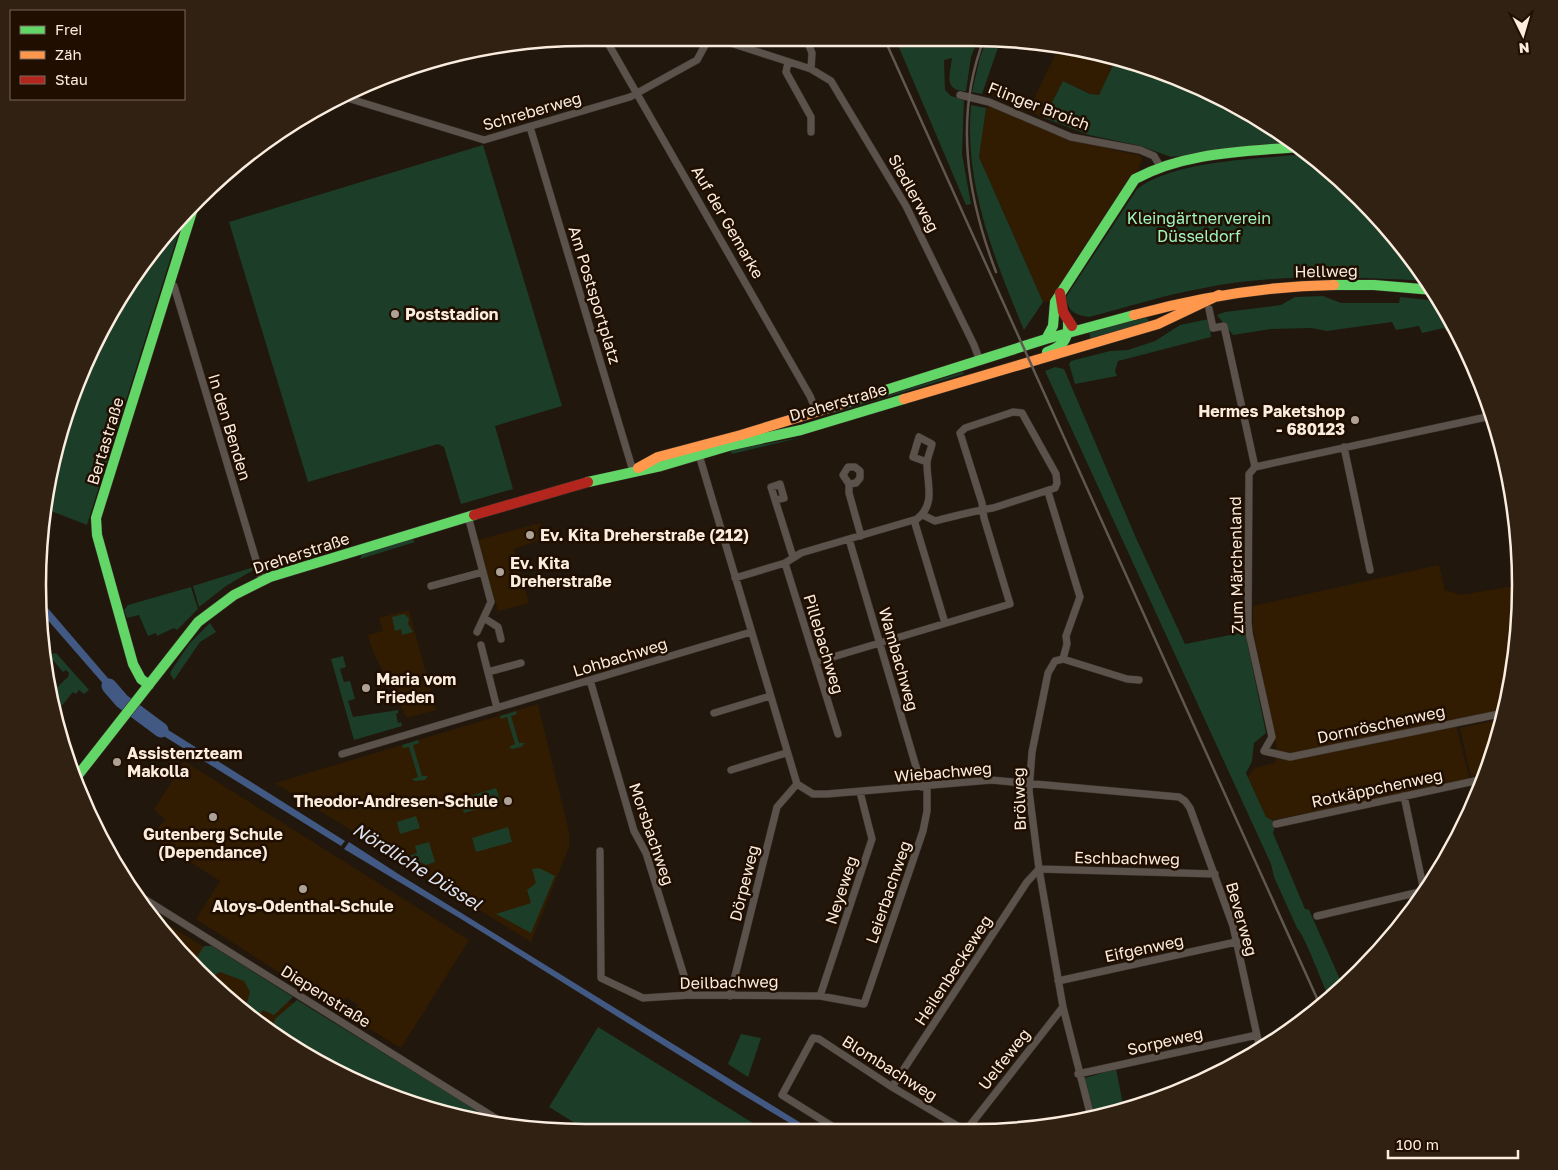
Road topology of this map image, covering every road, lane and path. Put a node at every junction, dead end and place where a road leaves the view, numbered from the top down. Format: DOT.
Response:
graph roads {
  1 [pos="610,46"];
  2 [pos="705,46"];
  3 [pos="739,46"];
  4 [pos="809,46"];
  5 [pos="788,62"];
  6 [pos="811,69"];
  7 [pos="636,93"];
  8 [pos="960,95"];
  9 [pos="352,100"];
  10 [pos="530,127"];
  11 [pos="811,132"];
  12 [pos="1287,148"];
  13 [pos="1160,166"];
  14 [pos="189,220"];
  15 [pos="170,282"];
  16 [pos="1423,289"];
  17 [pos="1060,293"];
  18 [pos="1219,295"];
  19 [pos="1208,309"];
  20 [pos="1068,323"];
  21 [pos="1053,326"];
  22 [pos="1084,330"];
  23 [pos="1066,336"];
  24 [pos="1046,339"];
  25 [pos="1088,346"];
  26 [pos="980,361"];
  27 [pos="1016,365"];
  28 [pos="984,375"];
  29 [pos="816,411"];
  30 [pos="1485,417"];
  31 [pos="820,424"];
  32 [pos="741,434"];
  33 [pos="1344,447"];
  34 [pos="699,455"];
  35 [pos="927,462"];
  36 [pos="1254,466"];
  37 [pos="633,471"];
  38 [pos="849,484"];
  39 [pos="1048,492"];
  40 [pos="775,500"];
  41 [pos="984,510"];
  42 [pos="923,515"];
  43 [pos="468,516"];
  44 [pos="914,520"];
  45 [pos="861,536"];
  46 [pos="849,539"];
  47 [pos="793,557"];
  48 [pos="785,563"];
  49 [pos="1370,570"];
  50 [pos="483,572"];
  51 [pos="735,578"];
  52 [pos="262,580"];
  53 [pos="432,586"];
  54 [pos="484,618"];
  55 [pos="944,623"];
  56 [pos="478,632"];
  57 [pos="751,632"];
  58 [pos="501,640"];
  59 [pos="880,643"];
  60 [pos="481,645"];
  61 [pos="1063,659"];
  62 [pos="816,662"];
  63 [pos="521,663"];
  64 [pos="488,672"];
  65 [pos="590,680"];
  66 [pos="1139,680"];
  67 [pos="149,685"];
  68 [pos="770,696"];
  69 [pos="497,708"];
  70 [pos="714,712"];
  71 [pos="1495,715"];
  72 [pos="838,734"];
  73 [pos="1264,751"];
  74 [pos="786,753"];
  75 [pos="342,754"];
  76 [pos="731,770"];
  77 [pos="80,772"];
  78 [pos="1475,780"];
  79 [pos="1029,782"];
  80 [pos="797,784"];
  81 [pos="925,787"];
  82 [pos="860,792"];
  83 [pos="1404,796"];
  84 [pos="1186,800"];
  85 [pos="1276,824"];
  86 [pos="600,852"];
  87 [pos="1039,869"];
  88 [pos="1214,874"];
  89 [pos="1424,880"];
  90 [pos="1415,893"];
  91 [pos="151,903"];
  92 [pos="1317,916"];
  93 [pos="1236,942"];
  94 [pos="1058,981"];
  95 [pos="690,995"];
  96 [pos="730,996"];
  97 [pos="820,996"];
  98 [pos="864,1004"];
  99 [pos="1063,1007"];
  100 [pos="1257,1035"];
  101 [pos="1258,1042"];
  102 [pos="1078,1074"];
  103 [pos="892,1087"];
  104 [pos="1089,1110"];
  105 [pos="490,1115"];
  106 [pos="829,1124"];
  107 [pos="954,1124"];
  108 [pos="971,1124"];
  1 -- 7 [label="street, Auf der Gemarke"];
  2 -- 7 [label="street, Schreberweg"];
  3 -- 5 [label="street, Siedlerweg"];
  4 -- 6 [label="street"];
  5 -- 6 [label="street, Siedlerweg"];
  5 -- 11 [label="street"];
  6 -- 26 [label="street, Siedlerweg"];
  7 -- 10 [label="street, Schreberweg"];
  7 -- 29 [label="street, Auf der Gemarke"];
  8 -- 13 [label="street, Flinger Broich"];
  9 -- 10 [label="street, Schreberweg"];
  10 -- 37 [label="street, Am Postsportplatz"];
  12 -- 13 [label="main road"];
  13 -- 17 [label="main road"];
  14 -- 15 [label="main road, Bertastraße"];
  15 -- 52 [label="street, In den Benden"];
  15 -- 67 [label="main road, Bertastraße"];
  16 -- 18 [label="main road, Hellweg"];
  17 -- 20 [label="main road"];
  17 -- 21 [label="main road"];
  18 -- 22 [label="main road, Hellweg"];
  18 -- 25 [label="main road, Hellweg"];
  19 -- 36 [label="street"];
  20 -- 22 [label="main road"];
  20 -- 23 [label="main road"];
  21 -- 23 [label="main road"];
  21 -- 24 [label="main road"];
  22 -- 23 [label="main road, Hellweg"];
  23 -- 24 [label="main road, Hellweg"];
  23 -- 25 [label="main road"];
  23 -- 27 [label="main road, Hellweg"];
  24 -- 26 [label="main road, Hellweg"];
  25 -- 27 [label="main road, Hellweg"];
  26 -- 28 [label="main road, Siedlerweg"];
  26 -- 29 [label="main road, Dreherstraße"];
  27 -- 28 [label="main road, Hellweg"];
  28 -- 31 [label="main road, Dreherstraße"];
  29 -- 31 [label="main road, Auf der Gemarke"];
  29 -- 32 [label="main road, Dreherstraße"];
  30 -- 33 [label="street"];
  31 -- 34 [label="main road, Dreherstraße"];
  32 -- 34 [label="street, Dreherstraße"];
  32 -- 37 [label="main road, Dreherstraße"];
  33 -- 36 [label="street"];
  33 -- 49 [label="street"];
  34 -- 37 [label="main road, Dreherstraße"];
  34 -- 51 [label="street"];
  35 -- 42 [label="street"];
  36 -- 73 [label="street, Zum Märchenland"];
  37 -- 43 [label="main road, Dreherstraße"];
  38 -- 45 [label="street"];
  39 -- 41 [label="street"];
  39 -- 41 [label="street"];
  39 -- 61 [label="street"];
  40 -- 47 [label="street"];
  41 -- 42 [label="street"];
  41 -- 55 [label="street"];
  42 -- 44 [label="street"];
  43 -- 50 [label="street"];
  43 -- 52 [label="main road, Dreherstraße"];
  44 -- 45 [label="street"];
  44 -- 55 [label="street"];
  45 -- 46 [label="street"];
  46 -- 47 [label="street"];
  46 -- 59 [label="street, Wambachweg"];
  47 -- 48 [label="street"];
  48 -- 51 [label="street"];
  48 -- 62 [label="street, Pillebachweg"];
  50 -- 53 [label="street"];
  50 -- 54 [label="street"];
  51 -- 57 [label="street"];
  52 -- 67 [label="main road, Dreherstraße"];
  54 -- 56 [label="street"];
  54 -- 58 [label="street"];
  55 -- 59 [label="street"];
  57 -- 65 [label="street, Lohbachweg"];
  57 -- 68 [label="street"];
  59 -- 62 [label="street"];
  59 -- 81 [label="street, Wambachweg"];
  60 -- 64 [label="street"];
  61 -- 66 [label="street"];
  61 -- 79 [label="street, Brölweg"];
  62 -- 72 [label="street, Pillebachweg"];
  63 -- 64 [label="street"];
  64 -- 69 [label="street"];
  65 -- 69 [label="street, Lohbachweg"];
  65 -- 95 [label="street, Morsbachweg"];
  67 -- 77 [label="main road, Dreherstraße"];
  68 -- 70 [label="street"];
  68 -- 74 [label="street"];
  69 -- 75 [label="street, Lohbachweg"];
  71 -- 73 [label="street, Dornröschenweg"];
  74 -- 76 [label="street"];
  74 -- 80 [label="street"];
  78 -- 83 [label="street, Rotkäppchenweg"];
  79 -- 81 [label="street, Wiebachweg"];
  79 -- 84 [label="street, Wiebachweg"];
  79 -- 87 [label="street, Brölweg"];
  80 -- 82 [label="street, Wiebachweg"];
  80 -- 96 [label="street, Dörpeweg"];
  81 -- 82 [label="street, Wiebachweg"];
  81 -- 98 [label="street, Leierbachweg"];
  82 -- 97 [label="street, Neyeweg"];
  83 -- 85 [label="street, Rotkäppchenweg"];
  83 -- 89 [label="street"];
  84 -- 88 [label="street, Beverweg"];
  86 -- 95 [label="street, Deilbachweg"];
  87 -- 88 [label="street, Eschbachweg"];
  87 -- 94 [label="street, Brölweg"];
  87 -- 103 [label="street, Heilenbeckeweg"];
  88 -- 93 [label="street, Beverweg"];
  90 -- 92 [label="street"];
  91 -- 105 [label="street, Diepenstraße"];
  93 -- 94 [label="street, Eifgenweg"];
  93 -- 100 [label="street, Beverweg"];
  94 -- 99 [label="street, Brölweg"];
  95 -- 96 [label="street, Deilbachweg"];
  96 -- 97 [label="street, Deilbachweg"];
  97 -- 98 [label="street, Deilbachweg"];
  99 -- 102 [label="street, Brölweg"];
  99 -- 108 [label="street, Uelfeweg"];
  100 -- 101 [label="street, Beverweg"];
  100 -- 102 [label="street, Sorpeweg"];
  102 -- 104 [label="street, Brölweg"];
  103 -- 106 [label="street, Blombachweg"];
  103 -- 107 [label="street, Blombachweg"];
}
